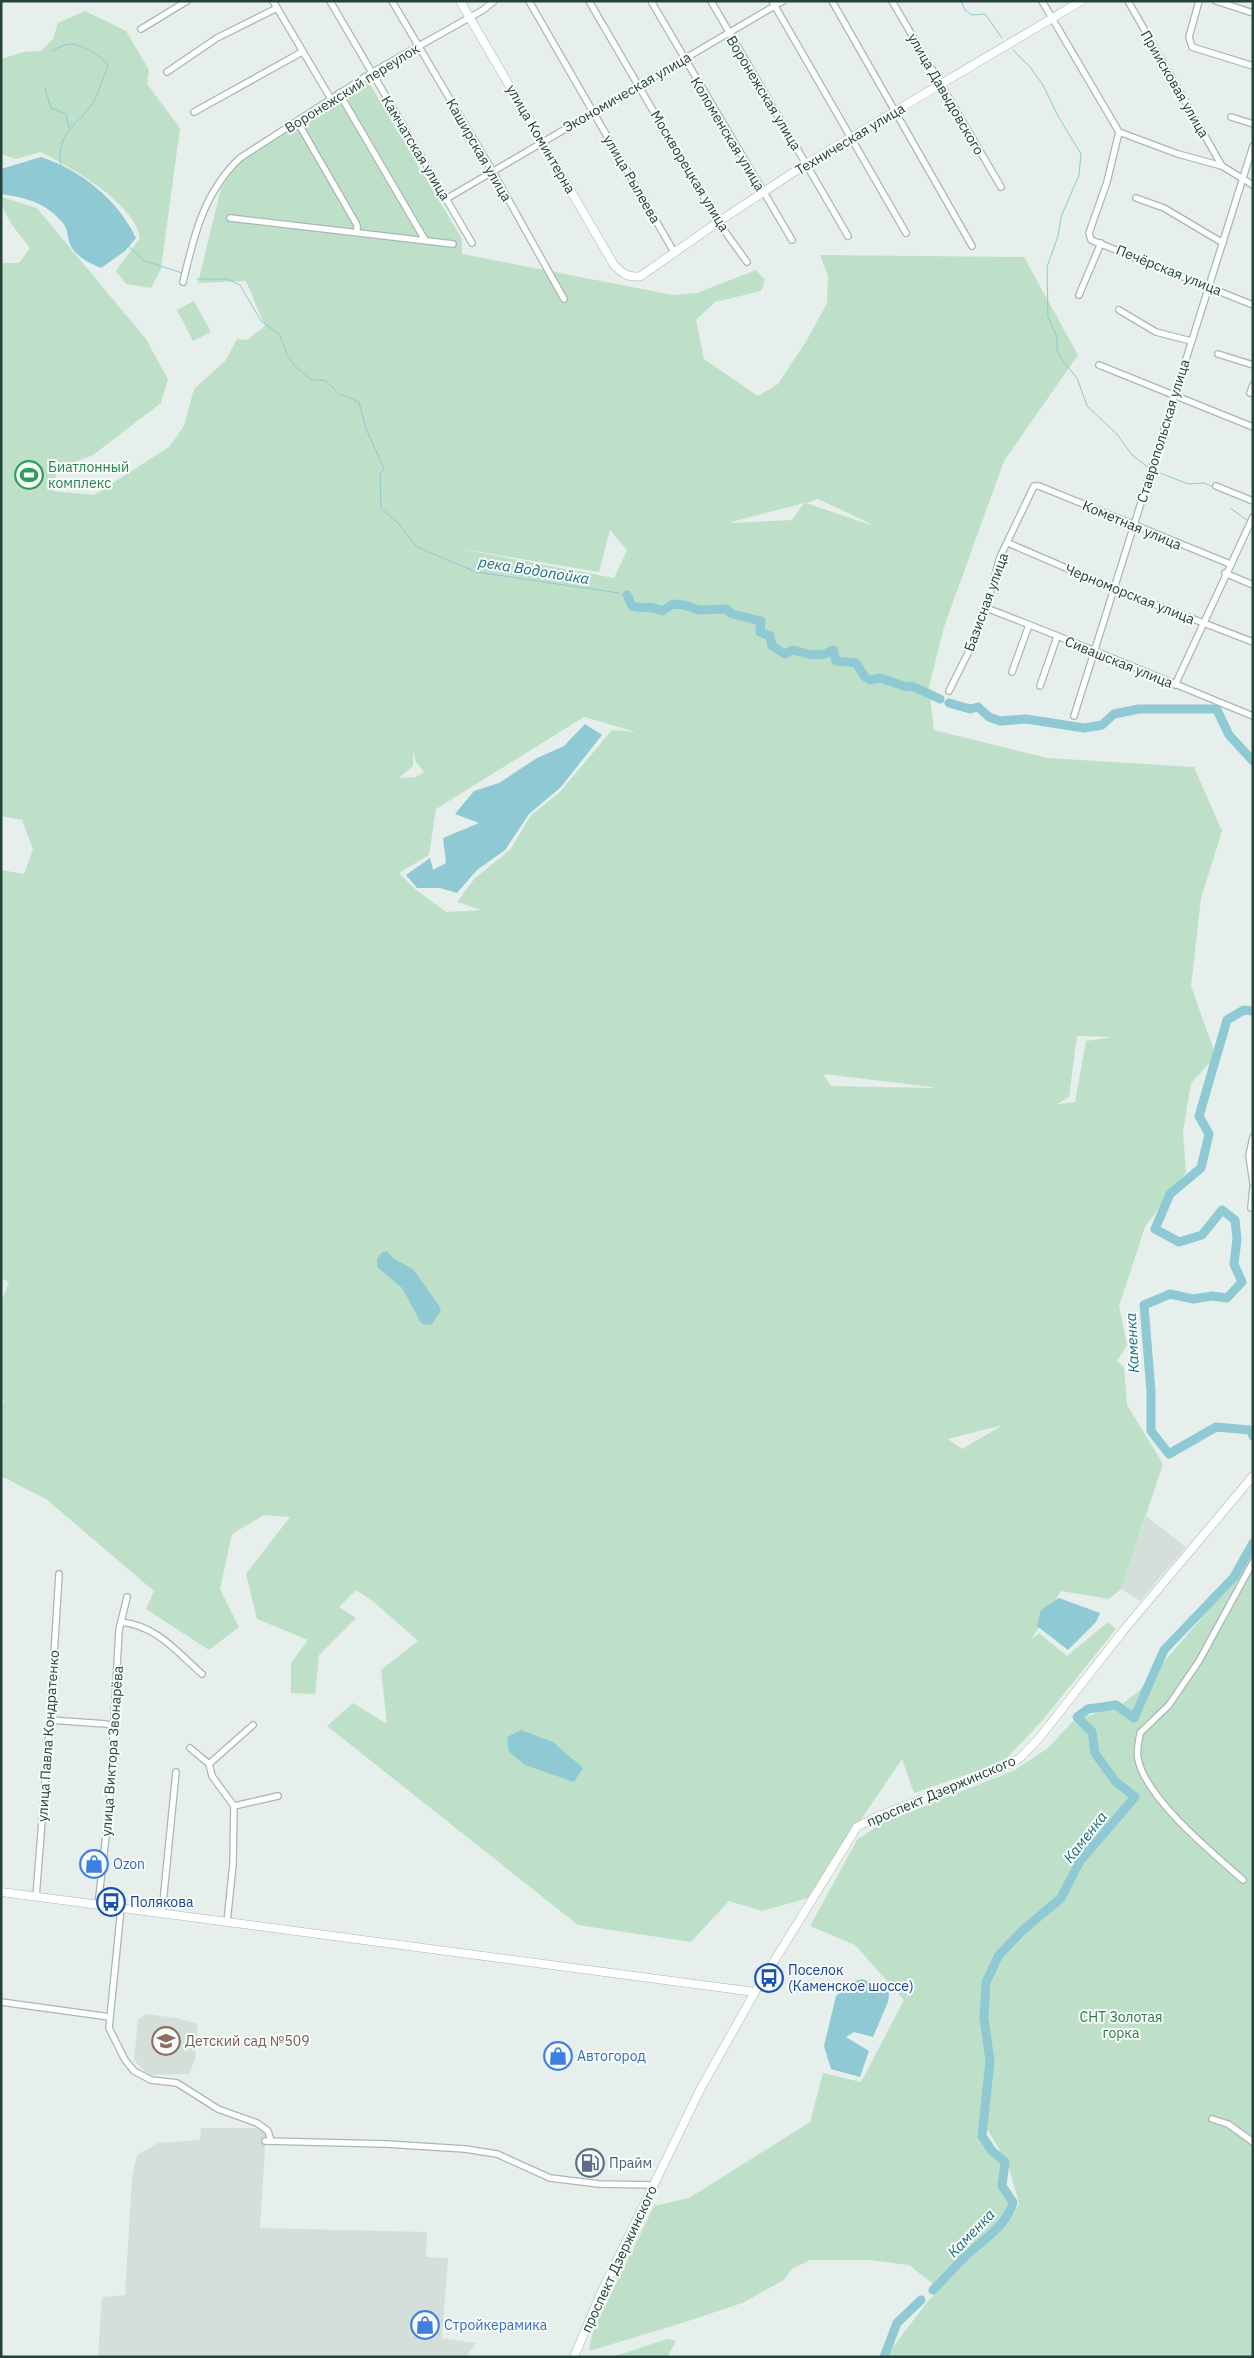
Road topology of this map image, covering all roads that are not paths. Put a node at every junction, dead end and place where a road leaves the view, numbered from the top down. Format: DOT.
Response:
graph roads {
  1 [pos="187,1"];
  2 [pos="273,1"];
  3 [pos="330,1"];
  4 [pos="392,1"];
  5 [pos="460,1"];
  6 [pos="494,1"];
  7 [pos="530,1"];
  8 [pos="589,1"];
  9 [pos="650,1"];
  10 [pos="711,1"];
  11 [pos="783,1"];
  12 [pos="832,1"];
  13 [pos="892,1"];
  14 [pos="1042,1"];
  15 [pos="1081,1"];
  16 [pos="1128,1"];
  17 [pos="1198,1"];
  18 [pos="1216,1"];
  19 [pos="773,4"];
  20 [pos="277,8"];
  21 [pos="1253,13"];
  22 [pos="470,18"];
  23 [pos="1052,18"];
  24 [pos="141,29"];
  25 [pos="729,33"];
  26 [pos="417,47"];
  27 [pos="302,52"];
  28 [pos="684,59"];
  29 [pos="1253,66"];
  30 [pos="167,72"];
  31 [pos="371,73"];
  32 [pos="941,84"];
  33 [pos="639,86"];
  34 [pos="339,93"];
  35 [pos="331,99"];
  36 [pos="194,112"];
  37 [pos="593,112"];
  38 [pos="896,112"];
  39 [pos="1231,117"];
  40 [pos="298,121"];
  41 [pos="1253,124"];
  42 [pos="1119,132"];
  43 [pos="851,137"];
  44 [pos="544,142"];
  45 [pos="1253,146"];
  46 [pos="806,164"];
  47 [pos="1222,166"];
  48 [pos="493,172"];
  49 [pos="1242,180"];
  50 [pos="1253,185"];
  51 [pos="1001,187"];
  52 [pos="762,192"];
  53 [pos="446,198"];
  54 [pos="1136,198"];
  55 [pos="230,218"];
  56 [pos="718,222"];
  57 [pos="357,232"];
  58 [pos="906,233"];
  59 [pos="848,236"];
  60 [pos="425,240"];
  61 [pos="792,240"];
  62 [pos="472,243"];
  63 [pos="1223,243"];
  64 [pos="453,244"];
  65 [pos="1100,244"];
  66 [pos="972,246"];
  67 [pos="674,252"];
  68 [pos="746,262"];
  69 [pos="624,275"];
  70 [pos="183,282"];
  71 [pos="1210,286"];
  72 [pos="1079,295"];
  73 [pos="564,299"];
  74 [pos="1253,305"];
  75 [pos="1119,310"];
  76 [pos="1191,341"];
  77 [pos="1218,354"];
  78 [pos="1099,365"];
  79 [pos="1253,365"];
  80 [pos="1253,384"];
  81 [pos="1250,392"];
  82 [pos="1175,394"];
  83 [pos="1253,427"];
  84 [pos="1034,486"];
  85 [pos="1216,486"];
  86 [pos="1253,501"];
  87 [pos="1253,517"];
  88 [pos="1134,525"];
  89 [pos="1008,544"];
  90 [pos="1230,564"];
  91 [pos="1225,573"];
  92 [pos="1253,585"];
  93 [pos="1115,588"];
  94 [pos="986,608"];
  95 [pos="1202,623"];
  96 [pos="1029,625"];
  97 [pos="1057,637"];
  98 [pos="1253,642"];
  99 [pos="1096,651"];
  100 [pos="1012,672"];
  101 [pos="1175,685"];
  102 [pos="1040,686"];
  103 [pos="949,691"];
  104 [pos="1074,716"];
  105 [pos="1253,716"];
  106 [pos="1253,1137"];
  107 [pos="1253,1185"];
  108 [pos="1251,1208"];
  109 [pos="1253,1476"];
  110 [pos="1253,1562"];
  111 [pos="58,1574"];
  112 [pos="127,1597"];
  113 [pos="121,1622"];
  114 [pos="202,1674"];
  115 [pos="50,1720"];
  116 [pos="253,1725"];
  117 [pos="115,1727"];
  118 [pos="190,1748"];
  119 [pos="209,1764"];
  120 [pos="176,1772"];
  121 [pos="278,1796"];
  122 [pos="234,1806"];
  123 [pos="1242,1880"];
  124 [pos="1,1892"];
  125 [pos="36,1897"];
  126 [pos="98,1905"];
  127 [pos="121,1908"];
  128 [pos="162,1913"];
  129 [pos="227,1922"];
  130 [pos="755,1992"];
  131 [pos="1,2002"];
  132 [pos="110,2017"];
  133 [pos="1212,2119"];
  134 [pos="1253,2142"];
  135 [pos="654,2186"];
  136 [pos="574,2357"];
  1 -- 24 [label="street"];
  2 -- 20 [label="street"];
  3 -- 31 [label="street, Камчатская улица"];
  4 -- 26 [label="street, Каширская улица"];
  5 -- 22 [label="street, улица Коминтерна"];
  6 -- 22 [label="street, Воронежский переулок"];
  7 -- 37 [label="street, улица Рылеева"];
  8 -- 33 [label="street, Москворецкая улица"];
  9 -- 28 [label="street, Коломенская улица"];
  10 -- 25 [label="street, Воронежская улица"];
  11 -- 19 [label="street, Экономическая улица"];
  12 -- 38 [label="street"];
  13 -- 32 [label="street, улица Давыдовского"];
  14 -- 23 [label="street"];
  15 -- 23 [label="street, Техническая улица"];
  16 -- 47 [label="street, Приисковая улица"];
  17 -- 29 [label="street"];
  18 -- 21 [label="street"];
  19 -- 25 [label="street, Экономическая улица"];
  19 -- 43 [label="street"];
  20 -- 27 [label="street"];
  20 -- 30 [label="street"];
  22 -- 26 [label="street, Воронежский переулок"];
  22 -- 44 [label="street, улица Коминтерна"];
  23 -- 32 [label="street, Техническая улица"];
  23 -- 42 [label="street"];
  25 -- 28 [label="street, Экономическая улица"];
  25 -- 46 [label="street, Воронежская улица"];
  26 -- 31 [label="street, Воронежский переулок"];
  26 -- 48 [label="street, Каширская улица"];
  27 -- 35 [label="street"];
  27 -- 36 [label="street"];
  28 -- 33 [label="street, Экономическая улица"];
  28 -- 52 [label="street, Коломенская улица"];
  31 -- 34 [label="street, Воронежский переулок"];
  31 -- 53 [label="street, Камчатская улица"];
  32 -- 38 [label="street, Техническая улица"];
  32 -- 51 [label="street, улица Давыдовского"];
  33 -- 37 [label="street, Экономическая улица"];
  33 -- 56 [label="street, Москворецкая улица"];
  34 -- 35 [label="street, Воронежский переулок"];
  34 -- 60 [label="street"];
  35 -- 40 [label="street, Воронежский переулок"];
  37 -- 44 [label="street, Экономическая улица"];
  37 -- 67 [label="street, улица Рылеева"];
  38 -- 43 [label="street, Техническая улица"];
  38 -- 66 [label="street"];
  39 -- 41 [label="street"];
  40 -- 57 [label="street"];
  40 -- 70 [label="street, Воронежский переулок"];
  42 -- 47 [label="street"];
  42 -- 65 [label="street, Печёрская улица"];
  43 -- 46 [label="street, Техническая улица"];
  43 -- 58 [label="street"];
  44 -- 48 [label="street, Экономическая улица"];
  44 -- 69 [label="street, улица Коминтерна"];
  45 -- 49 [label="street, Ставропольская улица"];
  46 -- 52 [label="street, Техническая улица"];
  46 -- 59 [label="street, Воронежская улица"];
  47 -- 49 [label="street"];
  48 -- 53 [label="street, Экономическая улица"];
  48 -- 73 [label="street, Каширская улица"];
  49 -- 50 [label="street"];
  49 -- 63 [label="street, Ставропольская улица"];
  52 -- 56 [label="street, Техническая улица"];
  52 -- 61 [label="street, Коломенская улица"];
  53 -- 62 [label="street, Камчатская улица"];
  54 -- 63 [label="street"];
  55 -- 57 [label="street"];
  56 -- 67 [label="street, Техническая улица"];
  56 -- 68 [label="street, Москворецкая улица"];
  57 -- 60 [label="street"];
  60 -- 64 [label="street"];
  63 -- 71 [label="street, Ставропольская улица"];
  65 -- 71 [label="street, Печёрская улица"];
  65 -- 72 [label="street"];
  67 -- 69 [label="street, Техническая улица"];
  71 -- 74 [label="street, Печёрская улица"];
  71 -- 76 [label="street, Ставропольская улица"];
  75 -- 76 [label="street"];
  76 -- 82 [label="street, Ставропольская улица"];
  77 -- 79 [label="street"];
  78 -- 82 [label="street"];
  80 -- 81 [label="street"];
  82 -- 83 [label="street"];
  82 -- 88 [label="street, Ставропольская улица"];
  84 -- 88 [label="street, Кометная улица"];
  84 -- 89 [label="street, Базисная улица"];
  85 -- 86 [label="street"];
  87 -- 90 [label="street"];
  88 -- 90 [label="street, Кометная улица"];
  88 -- 93 [label="street, Ставропольская улица"];
  89 -- 93 [label="street, Черноморская улица"];
  89 -- 94 [label="street, Базисная улица"];
  90 -- 91 [label="street"];
  91 -- 92 [label="street"];
  91 -- 95 [label="street"];
  93 -- 95 [label="street, Черноморская улица"];
  93 -- 99 [label="street, Ставропольская улица"];
  94 -- 96 [label="street, Сивашская улица"];
  94 -- 103 [label="street, Базисная улица"];
  95 -- 98 [label="street, Черноморская улица"];
  95 -- 101 [label="street"];
  96 -- 97 [label="street, Сивашская улица"];
  96 -- 100 [label="street"];
  97 -- 99 [label="street, Сивашская улица"];
  97 -- 102 [label="street"];
  99 -- 101 [label="street, Сивашская улица"];
  99 -- 104 [label="street, Ставропольская улица"];
  101 -- 105 [label="street, Сивашская улица"];
  106 -- 107 [label="street"];
  107 -- 108 [label="street"];
  109 -- 130 [label="street, проспект Дзержинского"];
  110 -- 123 [label="street"];
  111 -- 115 [label="street, улица Павла Кондратенко"];
  112 -- 113 [label="street, улица Виктора Звонарёва"];
  113 -- 114 [label="street"];
  113 -- 117 [label="street, улица Виктора Звонарёва"];
  115 -- 117 [label="street"];
  115 -- 125 [label="street, улица Павла Кондратенко"];
  116 -- 119 [label="street"];
  117 -- 126 [label="street, улица Виктора Звонарёва"];
  118 -- 119 [label="street"];
  119 -- 122 [label="street"];
  120 -- 128 [label="street"];
  121 -- 122 [label="street"];
  122 -- 129 [label="street"];
  124 -- 125 [label="street"];
  125 -- 126 [label="street"];
  126 -- 127 [label="street"];
  127 -- 128 [label="street"];
  127 -- 132 [label="street"];
  128 -- 129 [label="street"];
  129 -- 130 [label="street"];
  130 -- 135 [label="street, проспект Дзержинского"];
  131 -- 132 [label="street"];
  132 -- 135 [label="street"];
  133 -- 134 [label="street"];
  135 -- 136 [label="street, проспект Дзержинского"];
}
